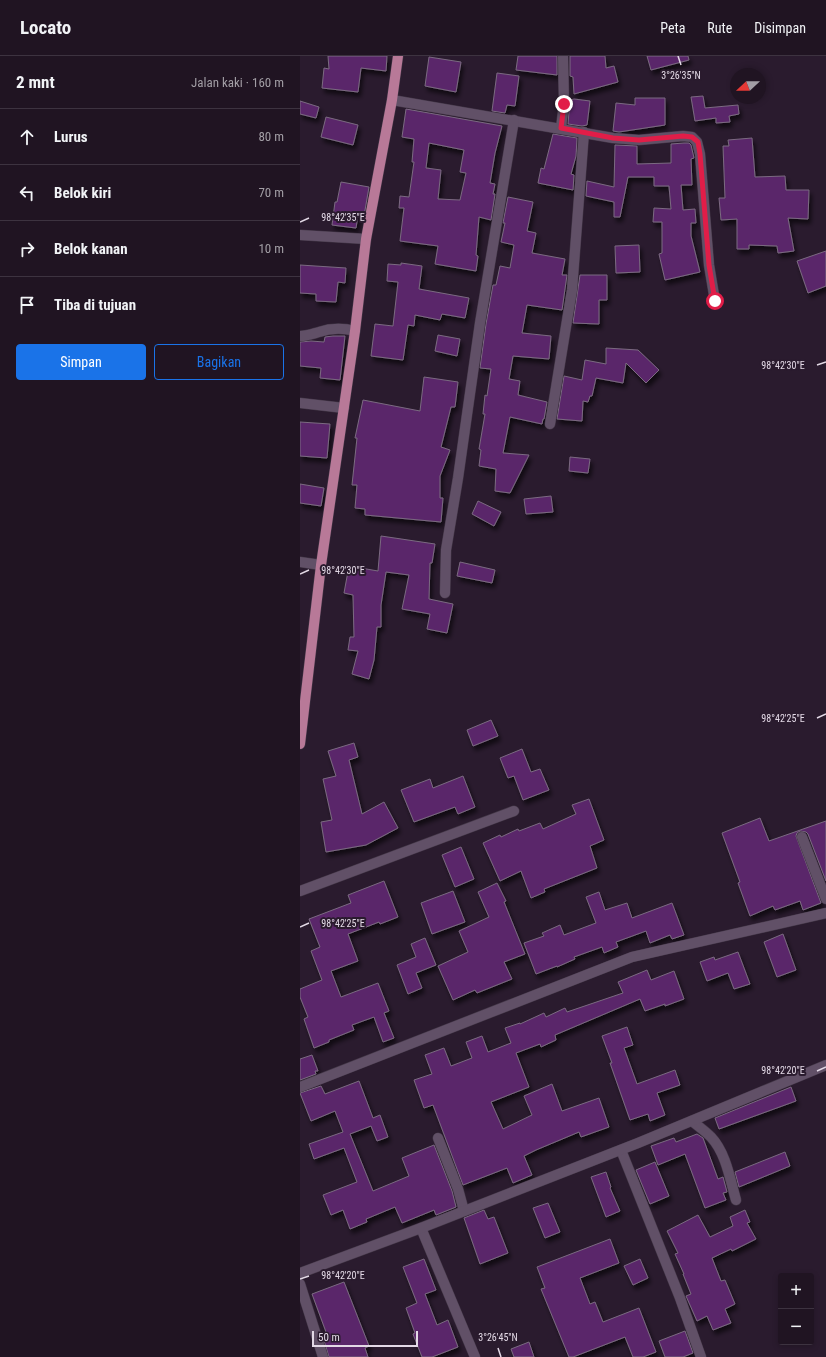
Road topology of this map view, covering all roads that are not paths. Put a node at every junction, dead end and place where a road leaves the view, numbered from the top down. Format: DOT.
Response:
graph roads {
  1 [pos="398,56"];
  2 [pos="563,56"];
  3 [pos="392,100"];
  4 [pos="514,120"];
  5 [pos="561,128"];
  6 [pos="584,132"];
  7 [pos="300,235"];
  8 [pos="366,239"];
  9 [pos="715,301"];
  10 [pos="355,331"];
  11 [pos="300,336"];
  12 [pos="300,403"];
  13 [pos="344,408"];
  14 [pos="550,424"];
  15 [pos="300,562"];
  16 [pos="321,565"];
  17 [pos="445,593"];
  18 [pos="302,719"];
  19 [pos="300,744"];
  20 [pos="514,811"];
  21 [pos="802,837"];
  22 [pos="300,892"];
  23 [pos="826,899"];
  24 [pos="826,913"];
  25 [pos="826,1065"];
  26 [pos="300,1087"];
  27 [pos="692,1121"];
  28 [pos="438,1138"];
  29 [pos="621,1150"];
  30 [pos="736,1200"];
  31 [pos="464,1212"];
  32 [pos="421,1228"];
  33 [pos="300,1273"];
  34 [pos="300,1284"];
  35 [pos="322,1357"];
  36 [pos="475,1357"];
  37 [pos="701,1357"];
  1 -- 3 [label="main road"];
  2 -- 5 [label="street"];
  3 -- 4 [label="street"];
  3 -- 8 [label="main road"];
  4 -- 5 [label="street"];
  4 -- 17 [label="street"];
  5 -- 6 [label="street"];
  6 -- 9 [label="street"];
  6 -- 14 [label="street"];
  7 -- 8 [label="street"];
  8 -- 10 [label="main road"];
  10 -- 11 [label="street"];
  10 -- 13 [label="main road"];
  12 -- 13 [label="street"];
  13 -- 16 [label="main road"];
  15 -- 16 [label="street"];
  16 -- 18 [label="main road"];
  18 -- 19 [label="main road"];
  20 -- 22 [label="street"];
  21 -- 23 [label="street"];
  24 -- 26 [label="street"];
  25 -- 27 [label="street"];
  27 -- 29 [label="street"];
  27 -- 30 [label="street"];
  28 -- 31 [label="street"];
  29 -- 31 [label="street"];
  29 -- 37 [label="street"];
  31 -- 32 [label="street"];
  32 -- 33 [label="street"];
  32 -- 36 [label="street"];
  34 -- 35 [label="street"];
}
